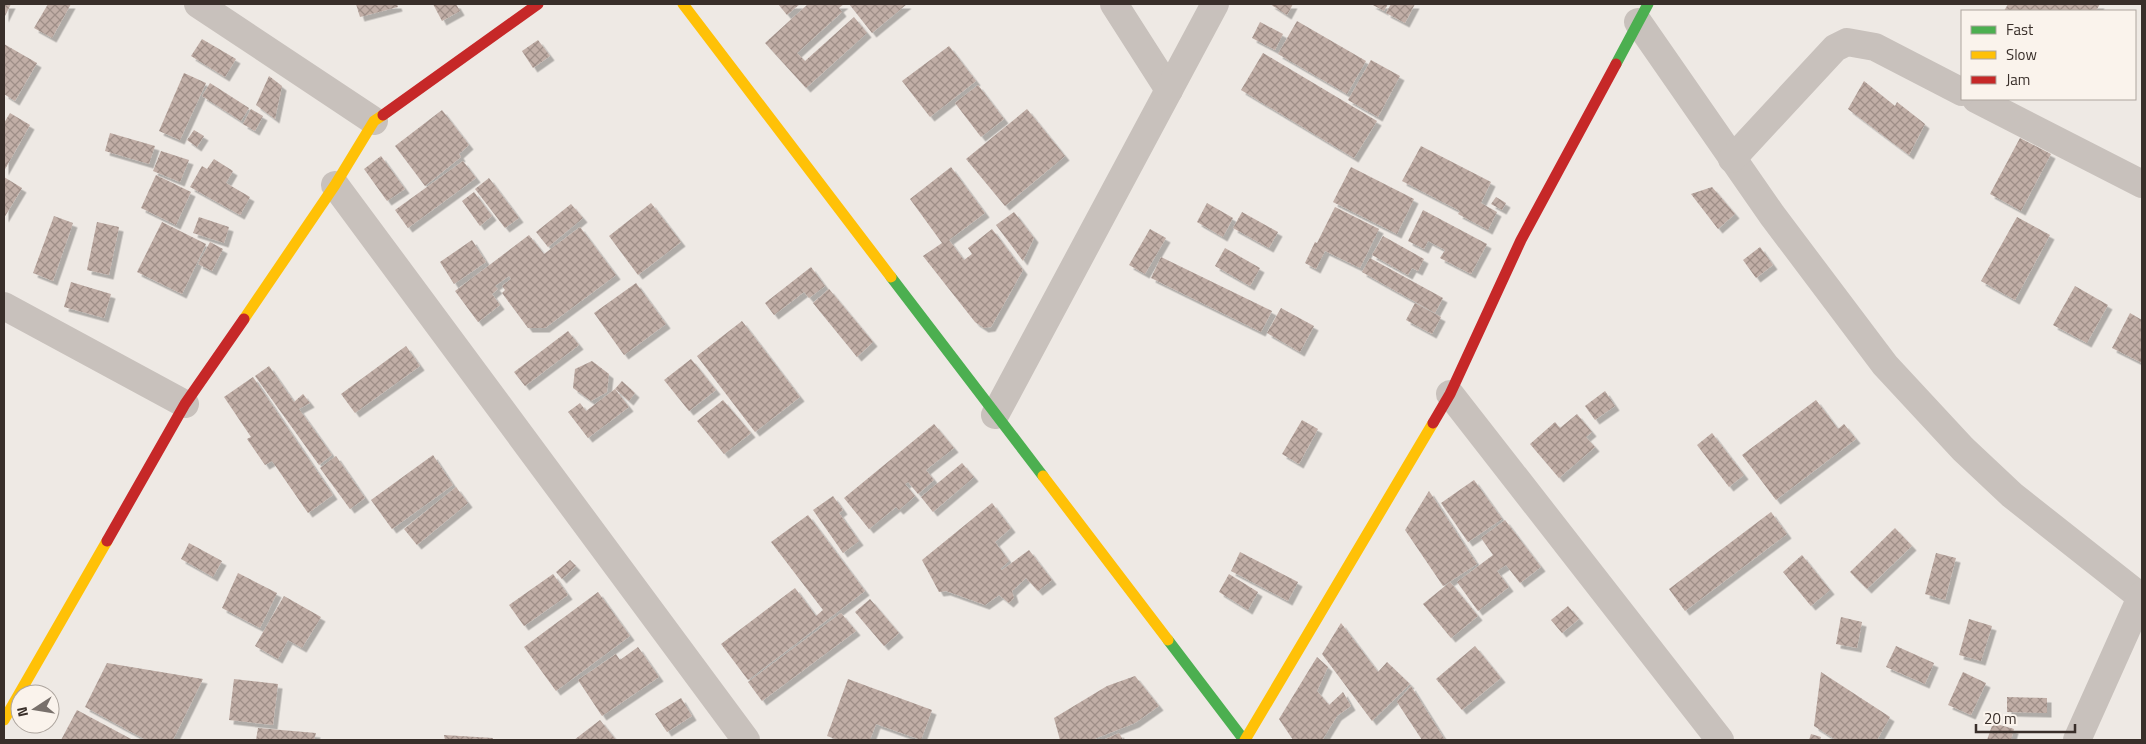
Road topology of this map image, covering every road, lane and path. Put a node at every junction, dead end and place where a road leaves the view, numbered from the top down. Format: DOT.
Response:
graph roads {
  1 [pos="198,4"];
  2 [pos="538,4"];
  3 [pos="683,4"];
  4 [pos="1114,4"];
  5 [pos="1215,4"];
  6 [pos="1643,13"];
  7 [pos="1168,90"];
  8 [pos="1961,91"];
  9 [pos="1978,100"];
  10 [pos="374,121"];
  11 [pos="1732,159"];
  12 [pos="2142,184"];
  13 [pos="335,185"];
  14 [pos="4,306"];
  15 [pos="1450,394"];
  16 [pos="185,404"];
  17 [pos="995,415"];
  18 [pos="2142,596"];
  19 [pos="5,716"];
  20 [pos="746,740"];
  21 [pos="1245,740"];
  22 [pos="1720,740"];
  23 [pos="2077,740"];
  1 -- 10 [label="street"];
  2 -- 10 [label="street"];
  3 -- 17 [label="street"];
  4 -- 7 [label="street"];
  5 -- 7 [label="street"];
  6 -- 11 [label="street"];
  6 -- 15 [label="street"];
  7 -- 17 [label="street"];
  8 -- 11 [label="street"];
  9 -- 12 [label="street"];
  10 -- 13 [label="street"];
  11 -- 18 [label="street"];
  13 -- 16 [label="street"];
  13 -- 20 [label="street"];
  14 -- 16 [label="street"];
  15 -- 21 [label="street"];
  15 -- 22 [label="street"];
  16 -- 19 [label="street"];
  17 -- 21 [label="street"];
  18 -- 23 [label="street"];
}
